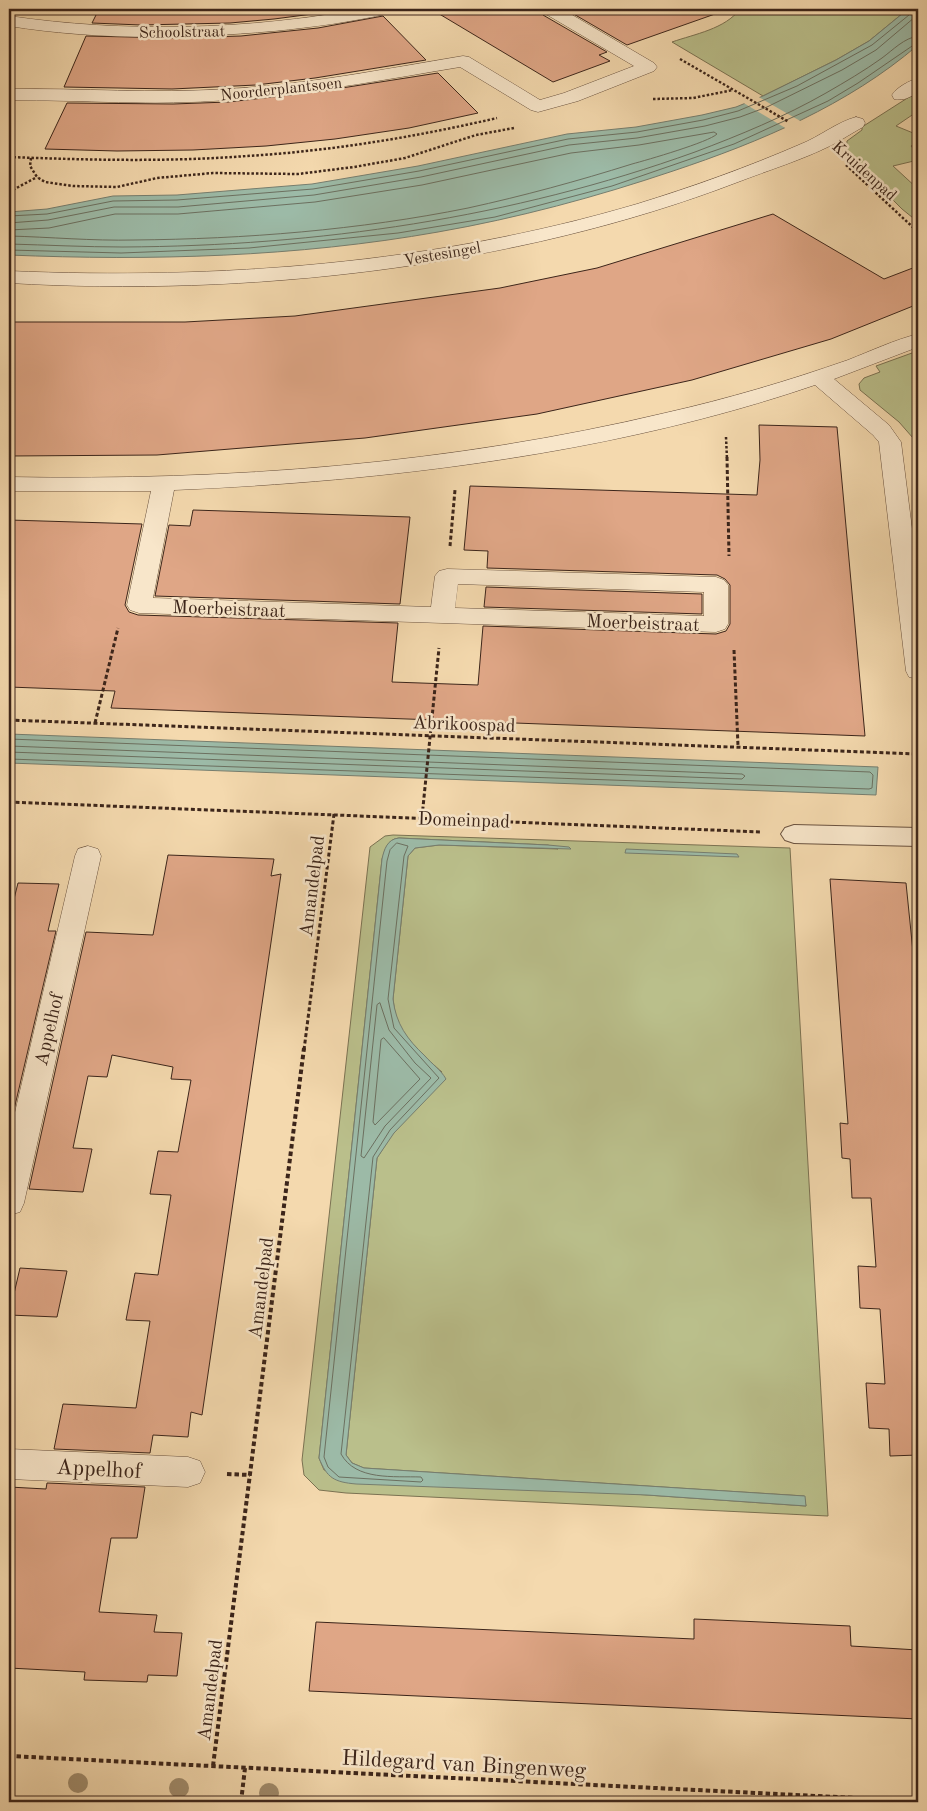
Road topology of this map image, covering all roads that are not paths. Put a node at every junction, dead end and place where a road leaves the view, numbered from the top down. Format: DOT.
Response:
graph roads {
  1 [pos="384,9"];
  2 [pos="550,9"];
  3 [pos="9,21"];
  4 [pos="918,84"];
  5 [pos="901,94"];
  6 [pos="9,95"];
  7 [pos="856,123"];
  8 [pos="9,277"];
  9 [pos="918,340"];
  10 [pos="819,377"];
  11 [pos="9,484"];
  12 [pos="164,484"];
  13 [pos="909,516"];
  14 [pos="913,575"];
  15 [pos="442,615"];
  16 [pos="918,672"];
  17 [pos="794,834"];
  18 [pos="918,837"];
  19 [pos="88,856"];
  20 [pos="9,1203"];
  21 [pos="9,1464"];
  22 [pos="188,1472"];
  1 -- 3 [label="street, Schoolstraat"];
  2 -- 6 [label="street, Noorderplantsoen"];
  4 -- 5 [label="street"];
  7 -- 8 [label="street, Vestesingel"];
  9 -- 10 [label="street"];
  10 -- 12 [label="street"];
  10 -- 13 [label="street"];
  11 -- 12 [label="street"];
  12 -- 15 [label="street, Moerbeistraat"];
  13 -- 14 [label="street"];
  14 -- 16 [label="street"];
  15 -- 15 [label="street, Moerbeistraat"];
  17 -- 18 [label="lane"];
  19 -- 20 [label="street, Appelhof"];
  21 -- 22 [label="street, Appelhof"];
}
